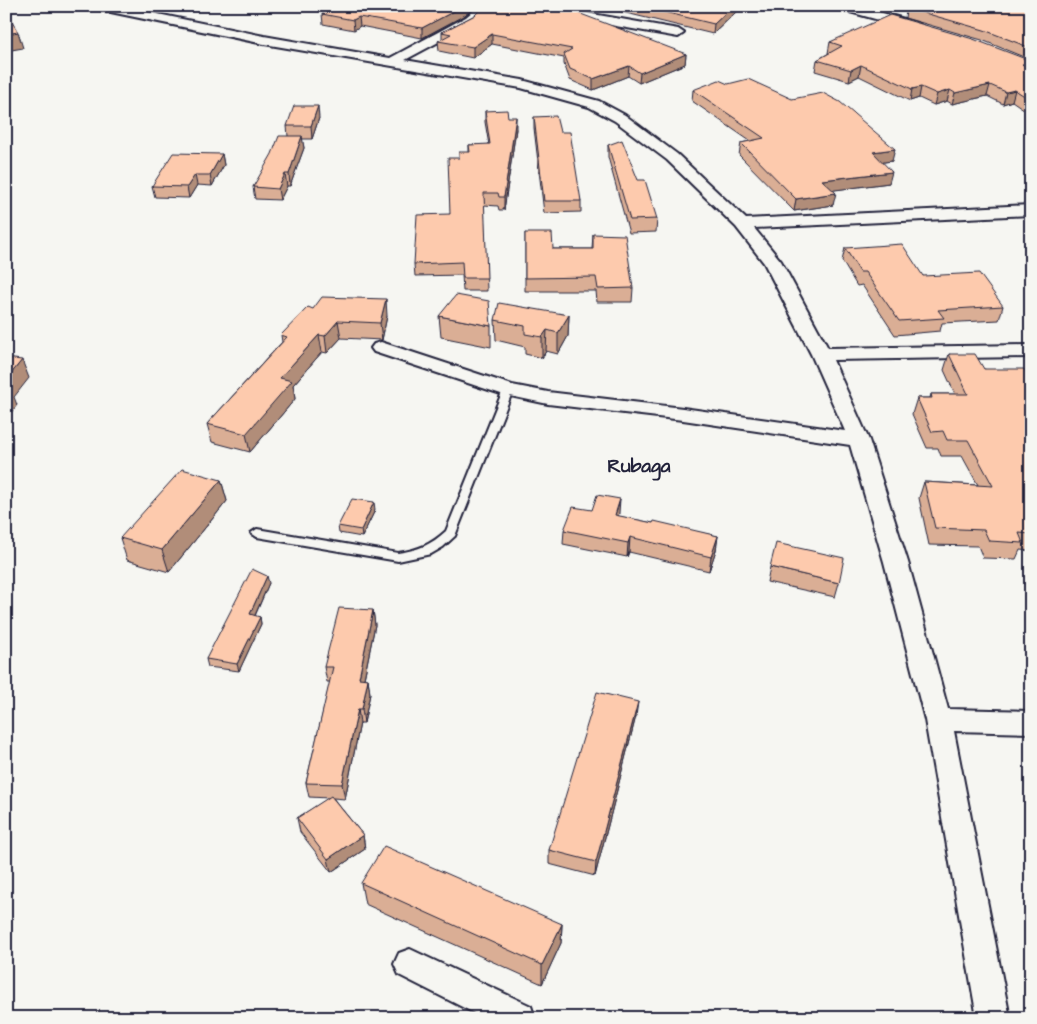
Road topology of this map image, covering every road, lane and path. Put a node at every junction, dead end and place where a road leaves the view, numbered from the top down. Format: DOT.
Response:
graph roads {
  1 [pos="102,6"];
  2 [pos="486,6"];
  3 [pos="525,6"];
  4 [pos="843,6"];
  5 [pos="931,31"];
  6 [pos="678,33"];
  7 [pos="392,62"];
  8 [pos="1031,210"];
  9 [pos="742,224"];
  10 [pos="381,348"];
  11 [pos="1031,351"];
  12 [pos="821,354"];
  13 [pos="508,390"];
  14 [pos="859,440"];
  15 [pos="257,533"];
  16 [pos="938,720"];
  17 [pos="1031,722"];
  18 [pos="410,964"];
  19 [pos="519,1018"];
  20 [pos="994,1018"];
  1 -- 7 [label="street"];
  2 -- 7 [label="street"];
  3 -- 6 [label="street"];
  4 -- 5 [label="street"];
  7 -- 9 [label="street"];
  8 -- 9 [label="street"];
  9 -- 12 [label="street"];
  10 -- 13 [label="street"];
  11 -- 12 [label="street"];
  12 -- 14 [label="street"];
  13 -- 14 [label="street"];
  13 -- 15 [label="lane"];
  14 -- 16 [label="street"];
  16 -- 17 [label="street"];
  16 -- 20 [label="street"];
  18 -- 19 [label="street"];
}
